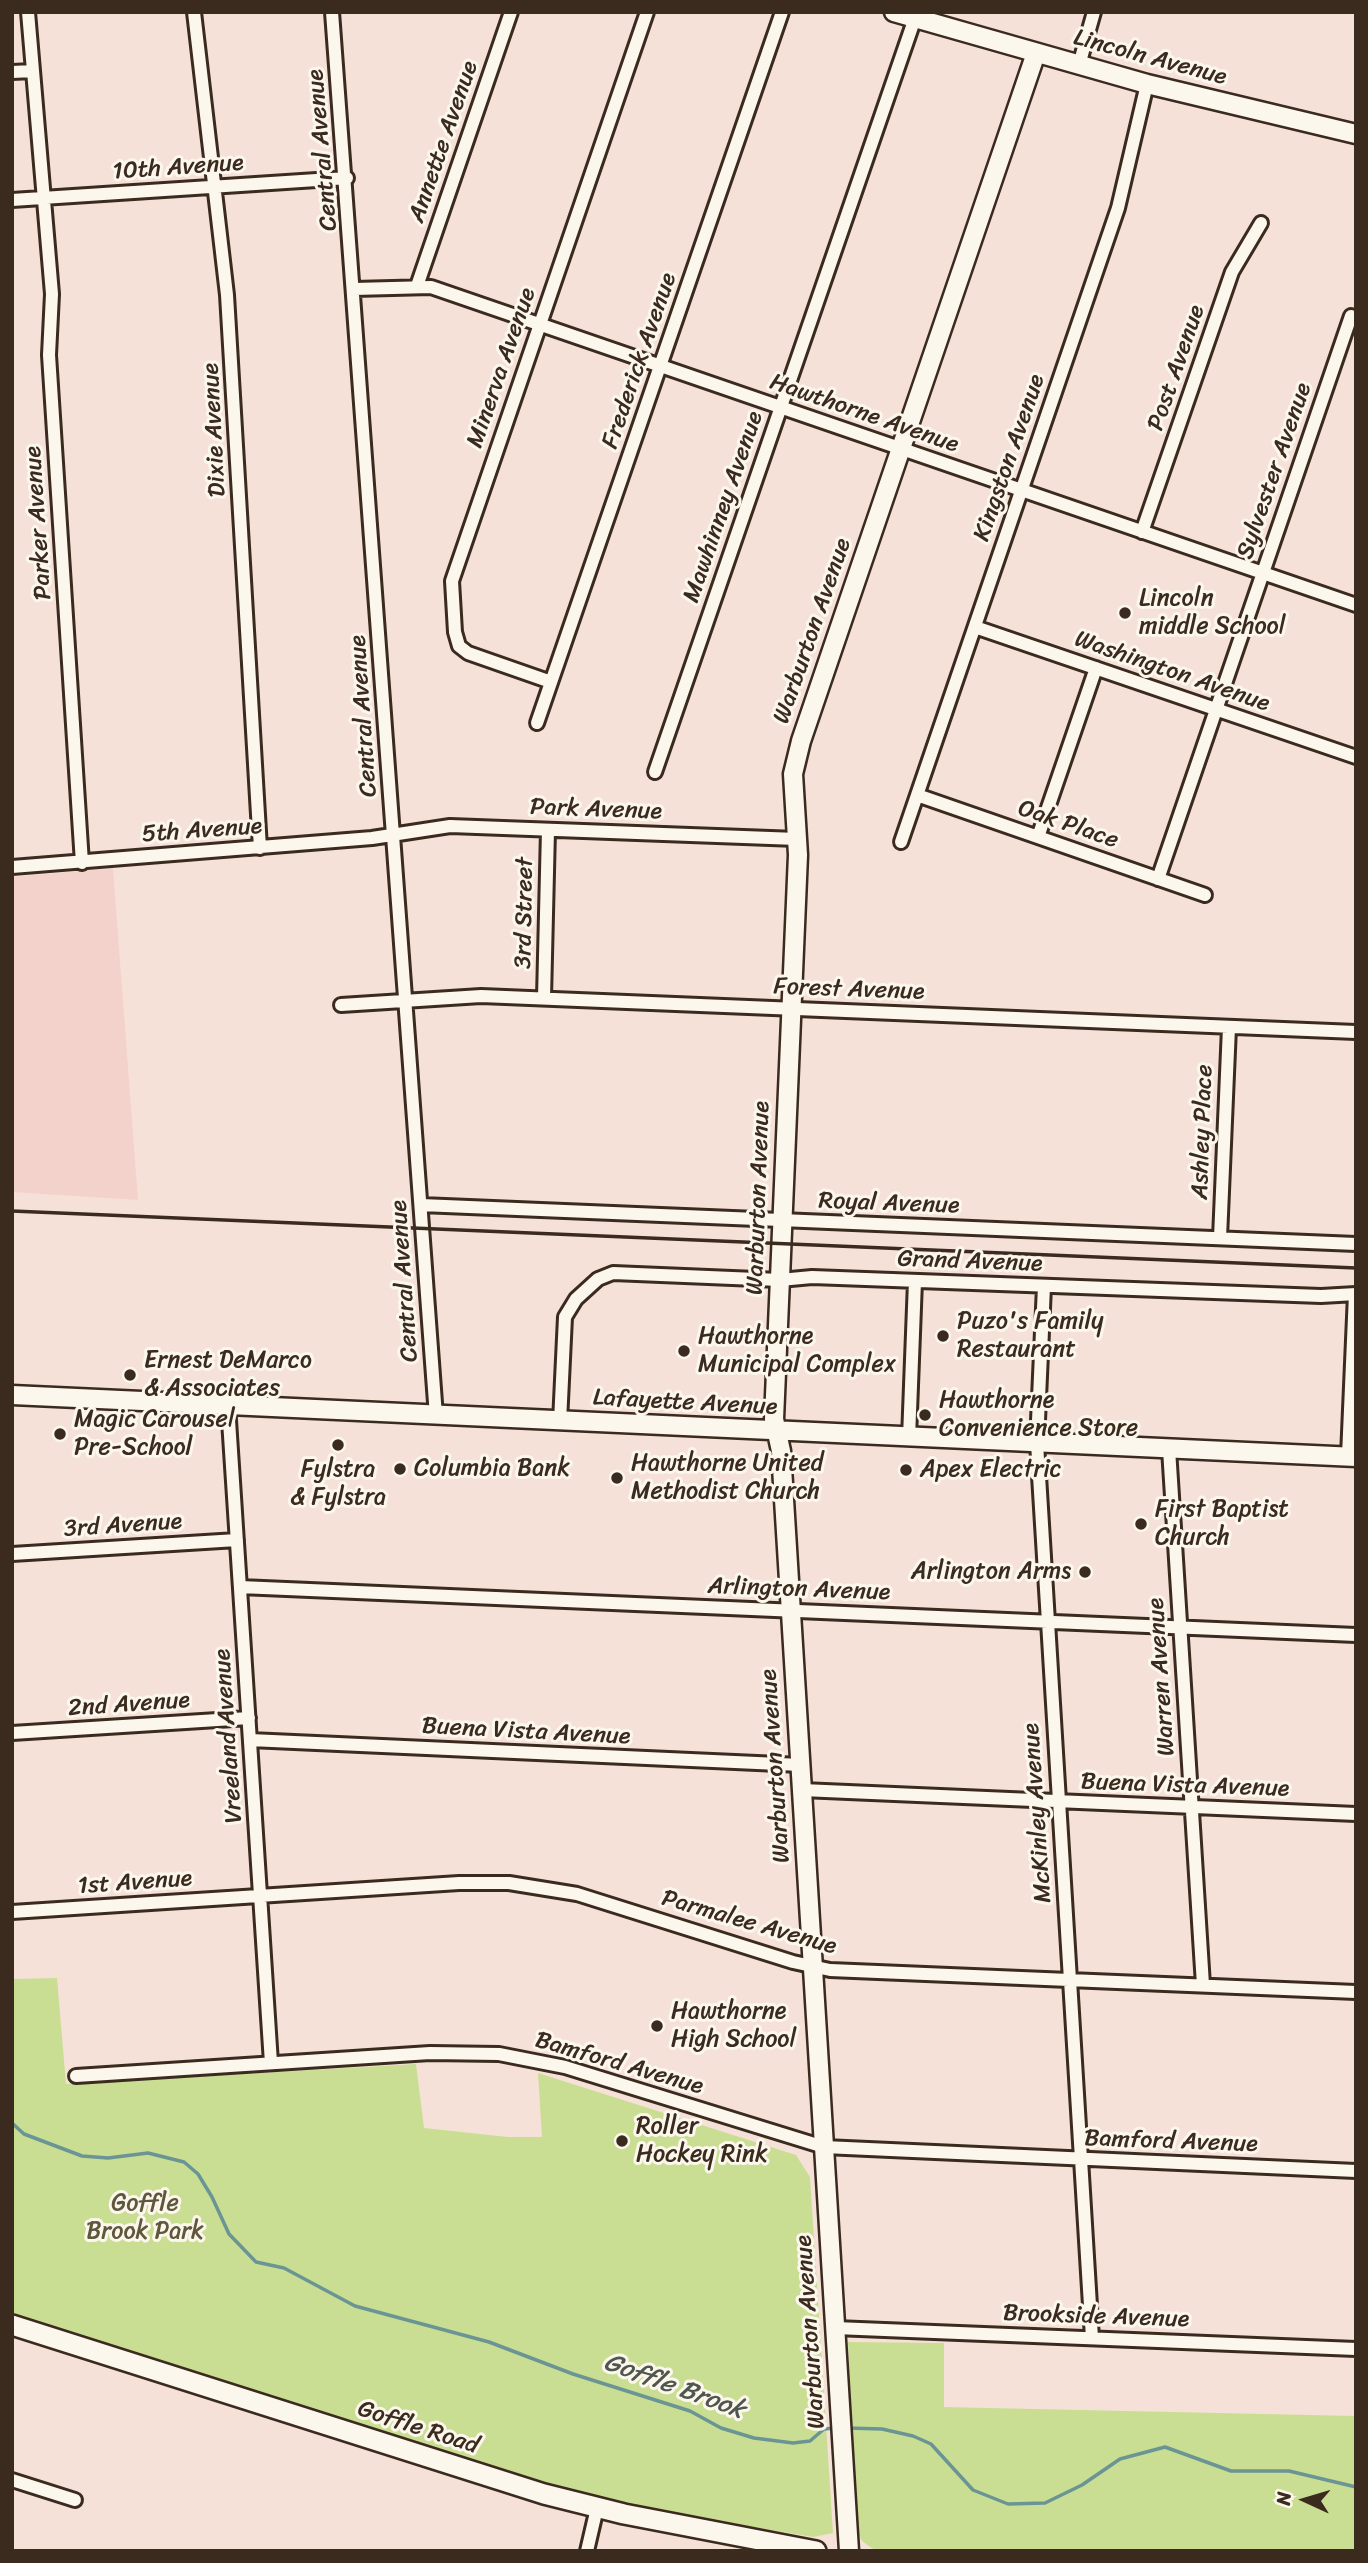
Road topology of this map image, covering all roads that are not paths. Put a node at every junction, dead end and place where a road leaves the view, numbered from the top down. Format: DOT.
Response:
graph roads {
  1 [pos="28,12"];
  2 [pos="194,12"];
  3 [pos="332,12"];
  4 [pos="511,12"];
  5 [pos="647,12"];
  6 [pos="782,12"];
  7 [pos="894,12"];
  8 [pos="1094,12"];
  9 [pos="915,18"];
  10 [pos="1037,53"];
  11 [pos="1079,65"];
  12 [pos="33,71"];
  13 [pos="12,72"];
  14 [pos="1147,84"];
  15 [pos="1356,134"];
  16 [pos="346,178"];
  17 [pos="215,187"];
  18 [pos="44,198"];
  19 [pos="12,200"];
  20 [pos="1261,223"];
  21 [pos="417,286"];
  22 [pos="355,289"];
  23 [pos="1351,316"];
  24 [pos="539,325"];
  25 [pos="660,366"];
  26 [pos="780,408"];
  27 [pos="901,449"];
  28 [pos="1021,491"];
  29 [pos="1142,532"];
  30 [pos="1262,573"];
  31 [pos="1356,605"];
  32 [pos="975,626"];
  33 [pos="1096,668"];
  34 [pos="551,682"];
  35 [pos="1216,709"];
  36 [pos="537,723"];
  37 [pos="1356,757"];
  38 [pos="655,772"];
  39 [pos="917,795"];
  40 [pos="548,830"];
  41 [pos="394,833"];
  42 [pos="1038,837"];
  43 [pos="797,839"];
  44 [pos="901,842"];
  45 [pos="260,848"];
  46 [pos="82,863"];
  47 [pos="12,867"];
  48 [pos="1158,879"];
  49 [pos="1205,895"];
  50 [pos="544,998"];
  51 [pos="406,999"];
  52 [pos="341,1005"];
  53 [pos="791,1009"];
  54 [pos="1229,1027"];
  55 [pos="1356,1032"];
  56 [pos="421,1205"];
  57 [pos="782,1220"];
  58 [pos="1220,1238"];
  59 [pos="1356,1244"];
  60 [pos="780,1279"];
  61 [pos="915,1281"];
  62 [pos="1044,1286"];
  63 [pos="1355,1294"];
  64 [pos="12,1395"];
  65 [pos="228,1405"];
  66 [pos="436,1416"];
  67 [pos="560,1422"];
  68 [pos="777,1432"];
  69 [pos="909,1438"];
  70 [pos="1037,1443"];
  71 [pos="1169,1449"];
  72 [pos="1352,1457"];
  73 [pos="237,1540"];
  74 [pos="12,1554"];
  75 [pos="240,1587"];
  76 [pos="791,1610"];
  77 [pos="1048,1621"];
  78 [pos="1180,1627"];
  79 [pos="1356,1635"];
  80 [pos="249,1718"];
  81 [pos="12,1733"];
  82 [pos="250,1740"];
  83 [pos="801,1765"];
  84 [pos="802,1790"];
  85 [pos="1059,1801"];
  86 [pos="1192,1807"];
  87 [pos="1356,1814"];
  88 [pos="260,1896"];
  89 [pos="12,1912"];
  90 [pos="813,1967"];
  91 [pos="1070,1980"];
  92 [pos="1203,1985"];
  93 [pos="1356,1992"];
  94 [pos="271,2063"];
  95 [pos="76,2076"];
  96 [pos="824,2147"];
  97 [pos="1081,2159"];
  98 [pos="1356,2171"];
  99 [pos="12,2325"];
  100 [pos="835,2328"];
  101 [pos="1092,2338"];
  102 [pos="1356,2349"];
  103 [pos="12,2480"];
  104 [pos="75,2500"];
  105 [pos="597,2508"];
  106 [pos="587,2551"];
  107 [pos="816,2551"];
  108 [pos="849,2551"];
  1 -- 12 [label="street, Parker Avenue"];
  2 -- 17 [label="street, Dixie Avenue"];
  3 -- 16 [label="street, Central Avenue"];
  4 -- 21 [label="street, Annette Avenue"];
  5 -- 24 [label="street, Minerva Avenue"];
  6 -- 25 [label="street, Frederick Avenue"];
  7 -- 9 [label="street, Lincoln Avenue"];
  8 -- 11 [label="street"];
  9 -- 10 [label="street, Lincoln Avenue"];
  9 -- 26 [label="street, Mawhinney Avenue"];
  10 -- 11 [label="street, Lincoln Avenue"];
  10 -- 27 [label="street, Warburton Avenue"];
  11 -- 14 [label="street, Lincoln Avenue"];
  12 -- 13 [label="street"];
  12 -- 18 [label="street, Parker Avenue"];
  14 -- 15 [label="street, Lincoln Avenue"];
  14 -- 28 [label="street, Kingston Avenue"];
  16 -- 17 [label="street, 10th Avenue"];
  16 -- 22 [label="street, Central Avenue"];
  17 -- 18 [label="street, 10th Avenue"];
  17 -- 45 [label="street, Dixie Avenue"];
  18 -- 19 [label="street, 10th Avenue"];
  18 -- 46 [label="street, Parker Avenue"];
  20 -- 29 [label="street, Post Avenue"];
  21 -- 22 [label="street, Hawthorne Avenue"];
  21 -- 24 [label="street, Hawthorne Avenue"];
  22 -- 41 [label="street, Central Avenue"];
  23 -- 30 [label="street, Sylvester Avenue"];
  24 -- 25 [label="street, Hawthorne Avenue"];
  24 -- 34 [label="street, Minerva Avenue"];
  25 -- 26 [label="street, Hawthorne Avenue"];
  25 -- 34 [label="street, Frederick Avenue"];
  26 -- 27 [label="street, Hawthorne Avenue"];
  26 -- 38 [label="street, Mawhinney Avenue"];
  27 -- 28 [label="street, Hawthorne Avenue"];
  27 -- 43 [label="street, Warburton Avenue"];
  28 -- 29 [label="street, Hawthorne Avenue"];
  28 -- 32 [label="street, Kingston Avenue"];
  29 -- 30 [label="street, Hawthorne Avenue"];
  30 -- 31 [label="street, Hawthorne Avenue"];
  30 -- 35 [label="street, Sylvester Avenue"];
  32 -- 33 [label="street, Washington Avenue"];
  32 -- 39 [label="street, Kingston Avenue"];
  33 -- 35 [label="street, Washington Avenue"];
  33 -- 42 [label="street"];
  34 -- 36 [label="street, Frederick Avenue"];
  35 -- 37 [label="street, Washington Avenue"];
  35 -- 48 [label="street, Sylvester Avenue"];
  39 -- 42 [label="street, Oak Place"];
  39 -- 44 [label="street, Kingston Avenue"];
  40 -- 41 [label="street, Park Avenue"];
  40 -- 43 [label="street, Park Avenue"];
  40 -- 50 [label="street, 3rd Street"];
  41 -- 45 [label="street, 5th Avenue"];
  41 -- 51 [label="street, Central Avenue"];
  42 -- 48 [label="street, Oak Place"];
  43 -- 53 [label="street, Warburton Avenue"];
  45 -- 46 [label="street, 5th Avenue"];
  46 -- 47 [label="street, 5th Avenue"];
  48 -- 49 [label="street, Oak Place"];
  50 -- 51 [label="street, Forest Avenue"];
  50 -- 53 [label="street, Forest Avenue"];
  51 -- 52 [label="street, Forest Avenue"];
  51 -- 56 [label="street, Central Avenue"];
  53 -- 54 [label="street, Forest Avenue"];
  53 -- 57 [label="street, Warburton Avenue"];
  54 -- 55 [label="street, Forest Avenue"];
  54 -- 58 [label="street, Ashley Place"];
  56 -- 57 [label="street, Royal Avenue"];
  56 -- 66 [label="street, Central Avenue"];
  57 -- 58 [label="street, Royal Avenue"];
  57 -- 60 [label="street, Warburton Avenue"];
  58 -- 59 [label="street, Royal Avenue"];
  60 -- 61 [label="street, Grand Avenue"];
  60 -- 67 [label="street, Grand Avenue"];
  60 -- 68 [label="street, Warburton Avenue"];
  61 -- 62 [label="street, Grand Avenue"];
  61 -- 69 [label="street"];
  62 -- 63 [label="street, Grand Avenue"];
  62 -- 70 [label="street, McKinley Avenue"];
  63 -- 72 [label="street"];
  64 -- 65 [label="street, Lafayette Avenue"];
  65 -- 66 [label="street, Lafayette Avenue"];
  65 -- 73 [label="street, Vreeland Avenue"];
  66 -- 67 [label="street, Lafayette Avenue"];
  67 -- 68 [label="street, Lafayette Avenue"];
  68 -- 69 [label="street, Lafayette Avenue"];
  68 -- 76 [label="street, Warburton Avenue"];
  69 -- 70 [label="street, Lafayette Avenue"];
  70 -- 71 [label="street, Lafayette Avenue"];
  70 -- 77 [label="street, McKinley Avenue"];
  71 -- 72 [label="street, Lafayette Avenue"];
  71 -- 78 [label="street, Warren Avenue"];
  73 -- 74 [label="street, 3rd Avenue"];
  73 -- 75 [label="street, Vreeland Avenue"];
  75 -- 76 [label="street, Arlington Avenue"];
  75 -- 80 [label="street, Vreeland Avenue"];
  76 -- 77 [label="street, Arlington Avenue"];
  76 -- 83 [label="street, Warburton Avenue"];
  77 -- 78 [label="street, Arlington Avenue"];
  77 -- 85 [label="street, McKinley Avenue"];
  78 -- 79 [label="street, Arlington Avenue"];
  78 -- 86 [label="street, Warren Avenue"];
  80 -- 81 [label="street, 2nd Avenue"];
  80 -- 82 [label="street, Vreeland Avenue"];
  82 -- 83 [label="street, Buena Vista Avenue"];
  82 -- 88 [label="street, Vreeland Avenue"];
  83 -- 84 [label="street, Warburton Avenue"];
  84 -- 85 [label="street, Buena Vista Avenue"];
  84 -- 90 [label="street, Warburton Avenue"];
  85 -- 86 [label="street, Buena Vista Avenue"];
  85 -- 91 [label="street, McKinley Avenue"];
  86 -- 87 [label="street, Buena Vista Avenue"];
  86 -- 92 [label="street, Warren Avenue"];
  88 -- 89 [label="street, 1st Avenue"];
  88 -- 90 [label="street, Parmalee Avenue"];
  88 -- 94 [label="street, Vreeland Avenue"];
  90 -- 91 [label="street, Parmalee Avenue"];
  90 -- 96 [label="street, Warburton Avenue"];
  91 -- 92 [label="street, Parmalee Avenue"];
  91 -- 97 [label="street, McKinley Avenue"];
  92 -- 93 [label="street, Parmalee Avenue"];
  94 -- 95 [label="street, Bamford Avenue"];
  94 -- 96 [label="street, Bamford Avenue"];
  96 -- 97 [label="street, Bamford Avenue"];
  96 -- 100 [label="street, Warburton Avenue"];
  97 -- 98 [label="street, Bamford Avenue"];
  97 -- 101 [label="street, McKinley Avenue"];
  99 -- 105 [label="main road, Goffle Road"];
  100 -- 101 [label="street, Brookside Avenue"];
  100 -- 108 [label="street, Warburton Avenue"];
  101 -- 102 [label="street, Brookside Avenue"];
  103 -- 104 [label="street"];
  105 -- 106 [label="street"];
  105 -- 107 [label="main road, Goffle Road"];
}
